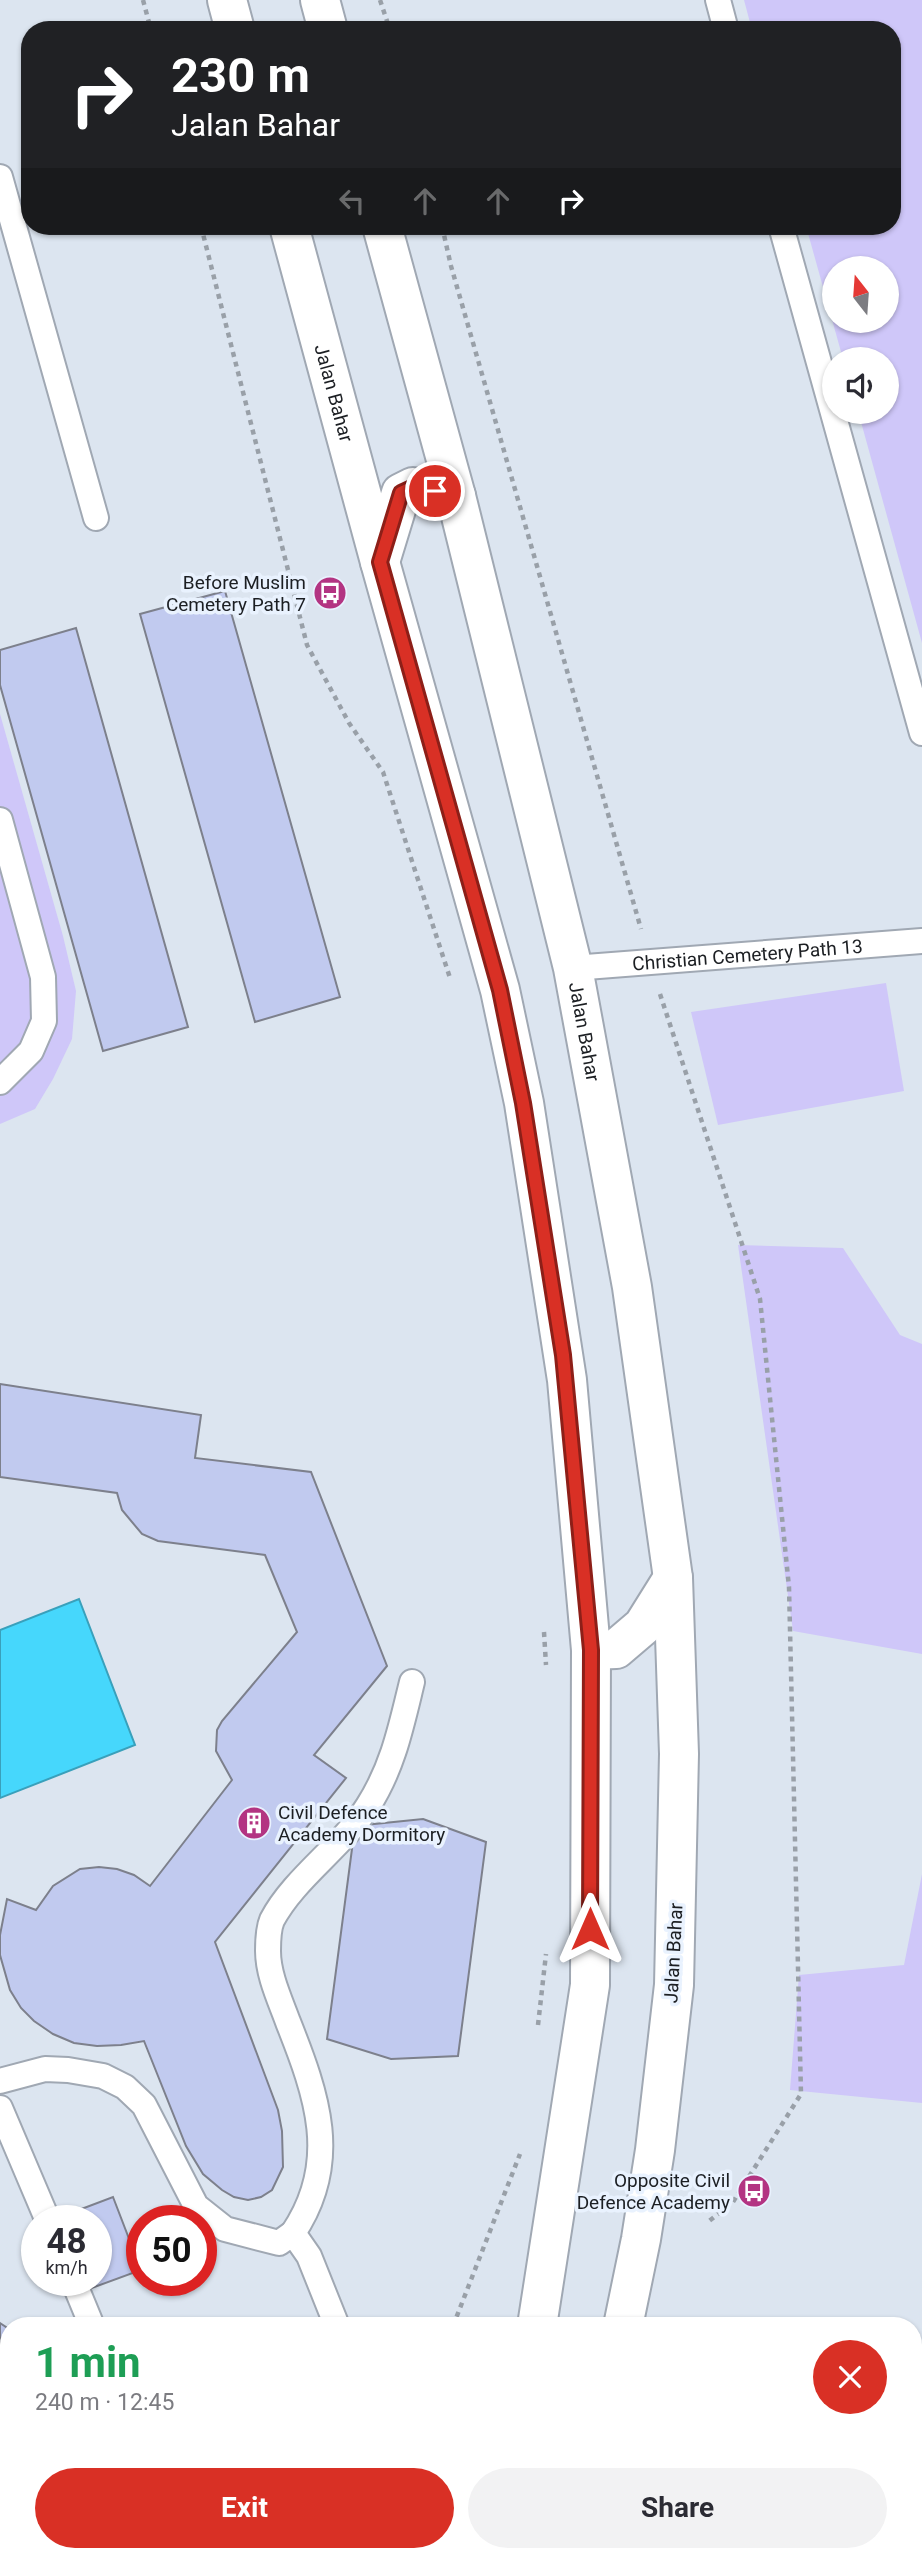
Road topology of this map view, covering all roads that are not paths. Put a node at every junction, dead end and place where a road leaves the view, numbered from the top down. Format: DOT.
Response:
graph roads {
  1 [pos="227,0"];
  2 [pos="320,0"];
  3 [pos="718,0"];
  4 [pos="233,21"];
  5 [pos="326,21"];
  6 [pos="724,21"];
  7 [pos="0,177"];
  8 [pos="291,235"];
  9 [pos="384,235"];
  10 [pos="784,235"];
  11 [pos="456,496"];
  12 [pos="96,518"];
  13 [pos="380,562"];
  14 [pos="922,733"];
  15 [pos="0,820"];
  16 [pos="922,941"];
  17 [pos="573,968"];
  18 [pos="0,1082"];
  19 [pos="673,1578"];
  20 [pos="591,1650"];
  21 [pos="412,1682"];
  22 [pos="0,2081"];
  23 [pos="0,2108"];
  24 [pos="41,2205"];
  25 [pos="293,2233"];
  26 [pos="80,2296"];
  27 [pos="88,2317"];
  28 [pos="333,2317"];
  29 [pos="538,2317"];
  30 [pos="625,2317"];
  1 -- 4 [label="main road"];
  2 -- 5 [label="main road"];
  3 -- 6 [label="lane"];
  7 -- 12 [label="lane"];
  8 -- 13 [label="main road, Jalan Bahar"];
  9 -- 11 [label="main road, Jalan Bahar"];
  10 -- 14 [label="lane"];
  11 -- 13 [label="main road"];
  11 -- 17 [label="main road, Jalan Bahar"];
  13 -- 20 [label="main road, Jalan Bahar"];
  15 -- 18 [label="lane"];
  16 -- 17 [label="lane, Christian Cemetery Path 13"];
  17 -- 19 [label="main road, Jalan Bahar"];
  19 -- 20 [label="main road"];
  19 -- 30 [label="main road, Jalan Bahar"];
  20 -- 29 [label="main road, Jalan Bahar"];
  21 -- 25 [label="lane"];
  22 -- 25 [label="lane"];
  23 -- 24 [label="lane"];
  25 -- 28 [label="lane"];
  26 -- 27 [label="lane"];
}
